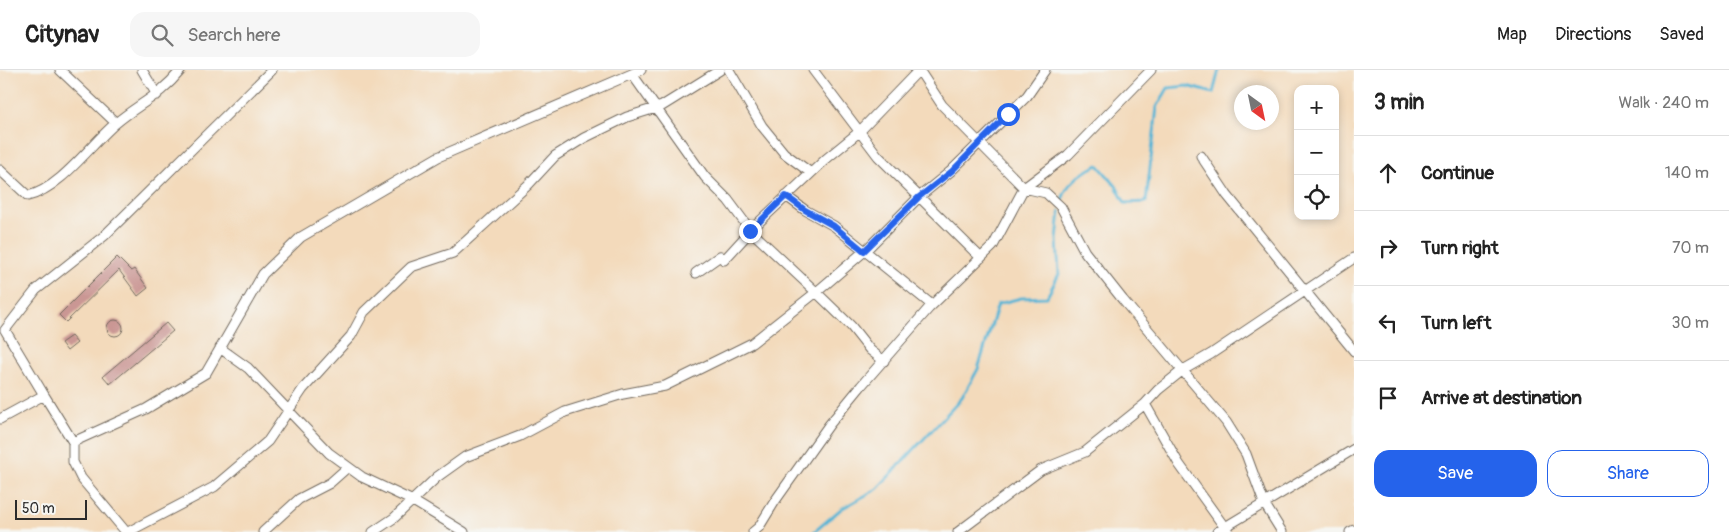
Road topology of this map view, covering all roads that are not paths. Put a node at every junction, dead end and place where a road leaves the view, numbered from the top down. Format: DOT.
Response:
graph roads {
  1 [pos="60,70"];
  2 [pos="142,70"];
  3 [pos="182,70"];
  4 [pos="272,70"];
  5 [pos="720,70"];
  6 [pos="729,70"];
  7 [pos="813,70"];
  8 [pos="919,70"];
  9 [pos="1045,70"];
  10 [pos="1151,70"];
  11 [pos="637,72"];
  12 [pos="157,95"];
  13 [pos="657,107"];
  14 [pos="116,123"];
  15 [pos="859,132"];
  16 [pos="980,142"];
  17 [pos="1201,156"];
  18 [pos="0,170"];
  19 [pos="811,173"];
  20 [pos="1024,188"];
  21 [pos="786,196"];
  22 [pos="919,197"];
  23 [pos="750,231"];
  24 [pos="864,251"];
  25 [pos="981,258"];
  26 [pos="1354,258"];
  27 [pos="696,273"];
  28 [pos="1305,290"];
  29 [pos="816,292"];
  30 [pos="932,305"];
  31 [pos="220,348"];
  32 [pos="1354,351"];
  33 [pos="884,361"];
  34 [pos="1183,370"];
  35 [pos="44,395"];
  36 [pos="1145,404"];
  37 [pos="287,410"];
  38 [pos="0,419"];
  39 [pos="73,442"];
  40 [pos="1354,450"];
  41 [pos="348,467"];
  42 [pos="413,501"];
  43 [pos="1264,503"];
  44 [pos="1224,530"];
  45 [pos="1354,530"];
  46 [pos="127,532"];
  47 [pos="262,532"];
  48 [pos="373,532"];
  49 [pos="464,532"];
  50 [pos="753,532"];
  51 [pos="958,532"];
  52 [pos="1282,532"];
  53 [pos="1350,532"];
  1 -- 14 [label="street"];
  2 -- 12 [label="street"];
  3 -- 12 [label="street"];
  4 -- 35 [label="street"];
  5 -- 13 [label="street"];
  6 -- 19 [label="street"];
  7 -- 15 [label="street"];
  8 -- 15 [label="street"];
  8 -- 16 [label="street"];
  9 -- 16 [label="street"];
  10 -- 20 [label="street"];
  11 -- 13 [label="street"];
  11 -- 31 [label="street"];
  12 -- 14 [label="street"];
  13 -- 23 [label="street"];
  13 -- 37 [label="street"];
  14 -- 18 [label="street"];
  15 -- 19 [label="street"];
  15 -- 22 [label="street"];
  16 -- 20 [label="street"];
  16 -- 22 [label="street"];
  17 -- 28 [label="street"];
  19 -- 21 [label="street"];
  20 -- 25 [label="street"];
  20 -- 34 [label="street"];
  21 -- 23 [label="street"];
  21 -- 24 [label="street"];
  22 -- 24 [label="street"];
  22 -- 25 [label="street"];
  23 -- 27 [label="street"];
  23 -- 29 [label="street"];
  24 -- 29 [label="street"];
  24 -- 30 [label="street"];
  25 -- 30 [label="street"];
  26 -- 28 [label="street"];
  28 -- 32 [label="street"];
  28 -- 34 [label="street"];
  29 -- 33 [label="street"];
  29 -- 42 [label="street"];
  30 -- 33 [label="street"];
  31 -- 37 [label="street"];
  31 -- 39 [label="street"];
  33 -- 50 [label="street"];
  34 -- 36 [label="street"];
  34 -- 43 [label="street"];
  35 -- 38 [label="street"];
  35 -- 39 [label="street"];
  36 -- 44 [label="street"];
  36 -- 51 [label="street"];
  37 -- 41 [label="street"];
  37 -- 46 [label="street"];
  39 -- 46 [label="street"];
  40 -- 43 [label="street"];
  41 -- 42 [label="street"];
  41 -- 47 [label="street"];
  42 -- 48 [label="street"];
  42 -- 49 [label="street"];
  43 -- 44 [label="street"];
  43 -- 52 [label="street"];
  45 -- 53 [label="street"];
}
